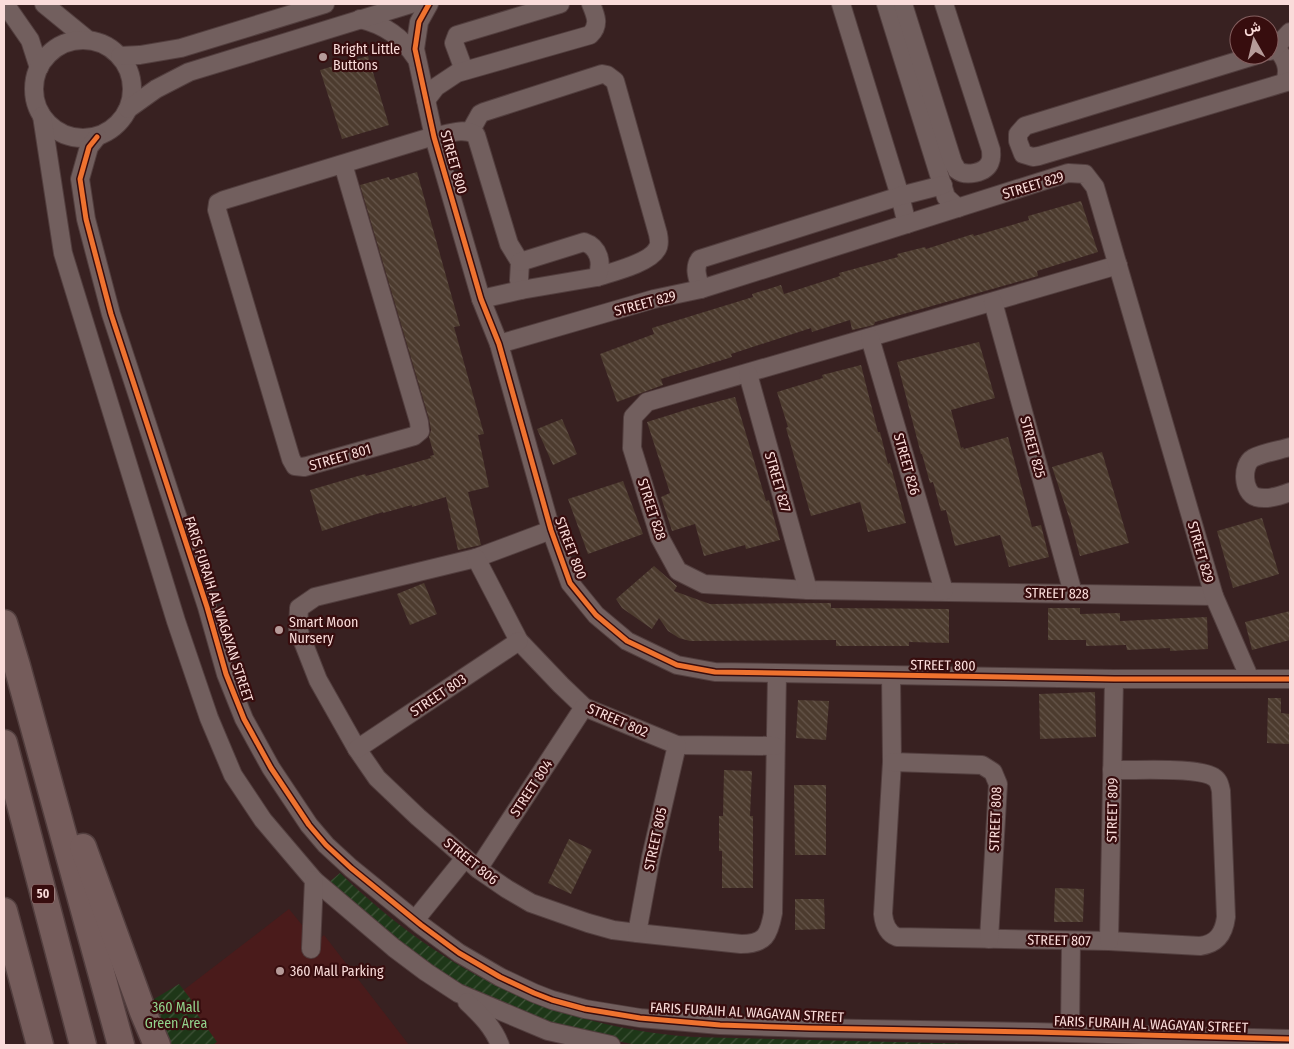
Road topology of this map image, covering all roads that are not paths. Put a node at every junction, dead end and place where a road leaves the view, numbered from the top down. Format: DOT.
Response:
graph roads {
  1 [pos="5,4"];
  2 [pos="44,4"];
  3 [pos="325,4"];
  4 [pos="411,4"];
  5 [pos="429,4"];
  6 [pos="560,4"];
  7 [pos="591,4"];
  8 [pos="841,4"];
  9 [pos="886,4"];
  10 [pos="903,4"];
  11 [pos="944,4"];
  12 [pos="360,19"];
  13 [pos="1290,32"];
  14 [pos="88,40"];
  15 [pos="1279,42"];
  16 [pos="1279,53"];
  17 [pos="120,56"];
  18 [pos="416,58"];
  19 [pos="1229,64"];
  20 [pos="39,68"];
  21 [pos="464,70"];
  22 [pos="1288,81"];
  23 [pos="426,100"];
  24 [pos="128,109"];
  25 [pos="42,116"];
  26 [pos="470,132"];
  27 [pos="97,136"];
  28 [pos="434,137"];
  29 [pos="343,164"];
  30 [pos="943,186"];
  31 [pos="900,196"];
  32 [pos="958,208"];
  33 [pos="907,224"];
  34 [pos="520,262"];
  35 [pos="1118,265"];
  36 [pos="597,277"];
  37 [pos="701,289"];
  38 [pos="521,290"];
  39 [pos="481,299"];
  40 [pos="993,302"];
  41 [pos="870,338"];
  42 [pos="499,344"];
  43 [pos="748,374"];
  44 [pos="1290,447"];
  45 [pos="1290,492"];
  46 [pos="550,530"];
  47 [pos="476,558"];
  48 [pos="808,590"];
  49 [pos="944,591"];
  50 [pos="1072,593"];
  51 [pos="1214,596"];
  52 [pos="4,623"];
  53 [pos="519,641"];
  54 [pos="18,666"];
  55 [pos="777,674"];
  56 [pos="891,675"];
  57 [pos="1114,679"];
  58 [pos="1250,679"];
  59 [pos="1290,679"];
  60 [pos="584,707"];
  61 [pos="4,743"];
  62 [pos="677,744"];
  63 [pos="775,746"];
  64 [pos="357,749"];
  65 [pos="892,762"];
  66 [pos="1112,770"];
  67 [pos="471,863"];
  68 [pos="314,880"];
  69 [pos="4,911"];
  70 [pos="415,920"];
  71 [pos="637,933"];
  72 [pos="989,939"];
  73 [pos="1071,941"];
  74 [pos="1109,941"];
  75 [pos="311,949"];
  76 [pos="458,993"];
  77 [pos="1034,1032"];
  78 [pos="1070,1032"];
  79 [pos="985,1038"];
  80 [pos="1290,1039"];
  81 [pos="40,1045"];
  82 [pos="83,1045"];
  83 [pos="121,1045"];
  84 [pos="157,1045"];
  85 [pos="500,1045"];
  86 [pos="611,1045"];
  87 [pos="1018,1045"];
  1 -- 20 [label="street"];
  2 -- 14 [label="street"];
  3 -- 17 [label="street"];
  4 -- 12 [label="street"];
  5 -- 18 [label="street, STREET 800"];
  6 -- 21 [label="street"];
  7 -- 21 [label="street"];
  8 -- 31 [label="street"];
  9 -- 30 [label="street"];
  10 -- 11 [label="street"];
  12 -- 18 [label="street, STREET 800"];
  12 -- 24 [label="street"];
  13 -- 15 [label="street"];
  14 -- 17 [label="street"];
  14 -- 20 [label="street"];
  16 -- 22 [label="street"];
  17 -- 24 [label="street"];
  18 -- 23 [label="street, STREET 800"];
  19 -- 22 [label="street"];
  20 -- 25 [label="street"];
  21 -- 23 [label="street"];
  23 -- 28 [label="street, STREET 800"];
  24 -- 27 [label="street"];
  25 -- 27 [label="street"];
  25 -- 68 [label="street"];
  26 -- 28 [label="street, STREET 801"];
  26 -- 34 [label="street"];
  26 -- 36 [label="street"];
  27 -- 70 [label="street, FARIS FURAIH AL WAGAYAN STREET"];
  28 -- 29 [label="street, STREET 801"];
  28 -- 39 [label="street, STREET 800"];
  29 -- 29 [label="street, STREET 801"];
  30 -- 31 [label="street"];
  30 -- 32 [label="street"];
  31 -- 33 [label="street"];
  31 -- 37 [label="street"];
  32 -- 33 [label="street, STREET 829"];
  32 -- 35 [label="street, STREET 829"];
  33 -- 37 [label="street, STREET 829"];
  34 -- 36 [label="street"];
  34 -- 38 [label="street"];
  35 -- 40 [label="street, STREET 828"];
  35 -- 51 [label="street, STREET 829"];
  36 -- 38 [label="street"];
  37 -- 42 [label="street, STREET 829"];
  38 -- 39 [label="street"];
  39 -- 42 [label="street, STREET 800"];
  40 -- 41 [label="street, STREET 828"];
  40 -- 50 [label="street, STREET 825"];
  41 -- 43 [label="street, STREET 828"];
  41 -- 49 [label="street, STREET 826"];
  42 -- 46 [label="street, STREET 800"];
  43 -- 48 [label="street, STREET 827"];
  43 -- 48 [label="street, STREET 828"];
  44 -- 45 [label="street"];
  46 -- 47 [label="street, STREET 806"];
  46 -- 55 [label="street, STREET 800"];
  47 -- 53 [label="street, STREET 802"];
  47 -- 64 [label="street, STREET 806"];
  48 -- 49 [label="street, STREET 828"];
  49 -- 50 [label="street, STREET 828"];
  50 -- 51 [label="street, STREET 828"];
  51 -- 58 [label="street, STREET 829"];
  52 -- 54 [label="highway"];
  53 -- 60 [label="street, STREET 802"];
  53 -- 64 [label="street, STREET 803"];
  54 -- 83 [label="highway"];
  54 -- 84 [label="highway"];
  55 -- 56 [label="street, STREET 800"];
  55 -- 63 [label="street, STREET 806"];
  56 -- 57 [label="street, STREET 800"];
  56 -- 65 [label="street, STREET 807"];
  57 -- 58 [label="street, STREET 800"];
  57 -- 66 [label="street, STREET 809"];
  58 -- 59 [label="street, STREET 800"];
  60 -- 62 [label="street, STREET 802"];
  60 -- 67 [label="street, STREET 804"];
  61 -- 82 [label="highway, 50"];
  62 -- 63 [label="street, STREET 802"];
  62 -- 71 [label="street, STREET 805"];
  63 -- 71 [label="street, STREET 806"];
  64 -- 67 [label="street, STREET 806"];
  65 -- 72 [label="street, STREET 808"];
  65 -- 72 [label="street, STREET 807"];
  66 -- 74 [label="street, STREET 809"];
  66 -- 74 [label="street, STREET 807"];
  67 -- 70 [label="street, STREET 804"];
  67 -- 71 [label="street, STREET 806"];
  68 -- 75 [label="street"];
  68 -- 76 [label="street"];
  69 -- 81 [label="highway"];
  70 -- 79 [label="street, FARIS FURAIH AL WAGAYAN STREET"];
  72 -- 73 [label="street, STREET 807"];
  73 -- 74 [label="street, STREET 807"];
  73 -- 78 [label="street"];
  76 -- 85 [label="street"];
  76 -- 86 [label="street"];
  77 -- 78 [label="street, FARIS FURAIH AL WAGAYAN STREET"];
  77 -- 79 [label="street, FARIS FURAIH AL WAGAYAN STREET"];
  77 -- 87 [label="street"];
  78 -- 80 [label="street, FARIS FURAIH AL WAGAYAN STREET"];
}
